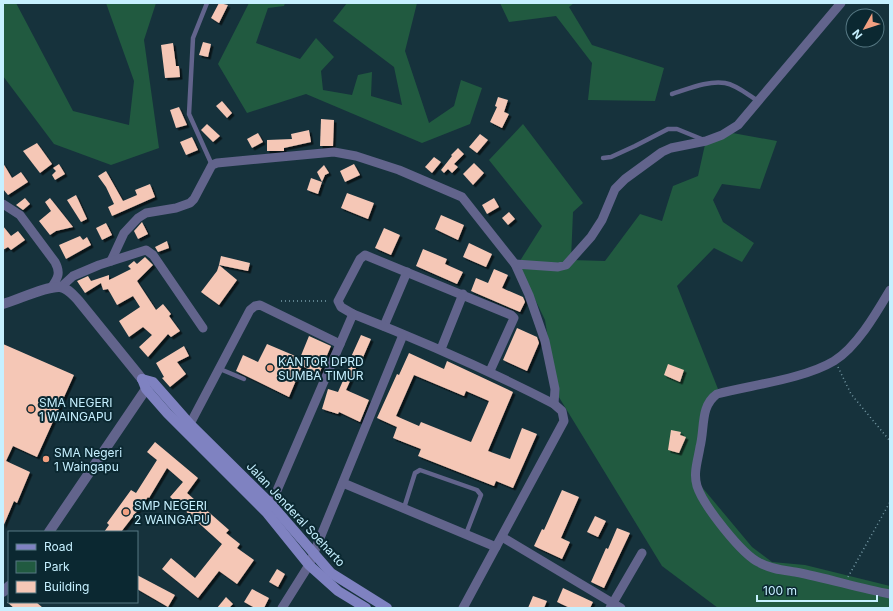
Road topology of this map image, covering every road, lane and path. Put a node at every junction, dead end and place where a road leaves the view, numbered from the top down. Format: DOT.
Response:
graph roads {
  1 [pos="207,3"];
  2 [pos="841,3"];
  3 [pos="672,94"];
  4 [pos="758,101"];
  5 [pos="706,141"];
  6 [pos="603,158"];
  7 [pos="212,165"];
  8 [pos="3,204"];
  9 [pos="111,261"];
  10 [pos="515,264"];
  11 [pos="407,272"];
  12 [pos="56,288"];
  13 [pos="890,290"];
  14 [pos="462,294"];
  15 [pos="281,301"];
  16 [pos="3,304"];
  17 [pos="338,304"];
  18 [pos="353,314"];
  19 [pos="384,326"];
  20 [pos="203,328"];
  21 [pos="403,335"];
  22 [pos="340,344"];
  23 [pos="440,349"];
  24 [pos="835,360"];
  25 [pos="220,369"];
  26 [pos="490,371"];
  27 [pos="142,379"];
  28 [pos="244,379"];
  29 [pos="150,385"];
  30 [pos="554,404"];
  31 [pos="190,424"];
  32 [pos="890,441"];
  33 [pos="343,483"];
  34 [pos="890,502"];
  35 [pos="404,508"];
  36 [pos="269,509"];
  37 [pos="50,531"];
  38 [pos="466,534"];
  39 [pos="502,537"];
  40 [pos="496,547"];
  41 [pos="642,553"];
  42 [pos="313,554"];
  43 [pos="309,565"];
  44 [pos="844,584"];
  45 [pos="890,594"];
  46 [pos="611,606"];
  47 [pos="282,608"];
  48 [pos="366,608"];
  49 [pos="387,608"];
  50 [pos="462,608"];
  51 [pos="621,608"];
  1 -- 7 [label="lane"];
  2 -- 4 [label="street"];
  3 -- 4 [label="lane"];
  4 -- 5 [label="street"];
  5 -- 6 [label="lane"];
  5 -- 10 [label="street"];
  7 -- 9 [label="street"];
  7 -- 10 [label="street"];
  8 -- 12 [label="street"];
  9 -- 12 [label="street"];
  9 -- 20 [label="street"];
  10 -- 30 [label="street"];
  11 -- 14 [label="street"];
  11 -- 17 [label="street"];
  11 -- 19 [label="street"];
  12 -- 16 [label="street"];
  12 -- 27 [label="street"];
  13 -- 24 [label="street"];
  14 -- 23 [label="street"];
  14 -- 26 [label="street"];
  15 -- 17 [label="path"];
  17 -- 18 [label="street"];
  18 -- 19 [label="street"];
  18 -- 22 [label="street"];
  19 -- 21 [label="street"];
  21 -- 23 [label="street"];
  21 -- 33 [label="street"];
  22 -- 25 [label="street"];
  22 -- 36 [label="street"];
  23 -- 26 [label="street"];
  24 -- 32 [label="path"];
  24 -- 44 [label="street"];
  25 -- 28 [label="lane"];
  25 -- 31 [label="street"];
  26 -- 30 [label="street"];
  27 -- 29 [label="main road"];
  29 -- 31 [label="main road, Jalan Jenderal Soeharto"];
  29 -- 36 [label="main road, Jalan Jenderal Soeharto"];
  29 -- 37 [label="street"];
  30 -- 39 [label="street"];
  31 -- 36 [label="main road, Jalan Jenderal Soeharto"];
  33 -- 35 [label="street"];
  33 -- 42 [label="street"];
  34 -- 44 [label="path"];
  35 -- 38 [label="street"];
  35 -- 38 [label="lane"];
  36 -- 42 [label="main road, Jalan Jenderal Soeharto"];
  36 -- 43 [label="main road, Jalan Jenderal Soeharto"];
  38 -- 40 [label="street"];
  39 -- 40 [label="street"];
  39 -- 46 [label="street"];
  40 -- 50 [label="street"];
  41 -- 46 [label="street"];
  42 -- 43 [label="street"];
  42 -- 49 [label="main road, Jalan Jenderal Soeharto"];
  43 -- 47 [label="street"];
  43 -- 48 [label="main road, Jalan Jenderal Soeharto"];
  44 -- 45 [label="street"];
  46 -- 51 [label="street"];
}
